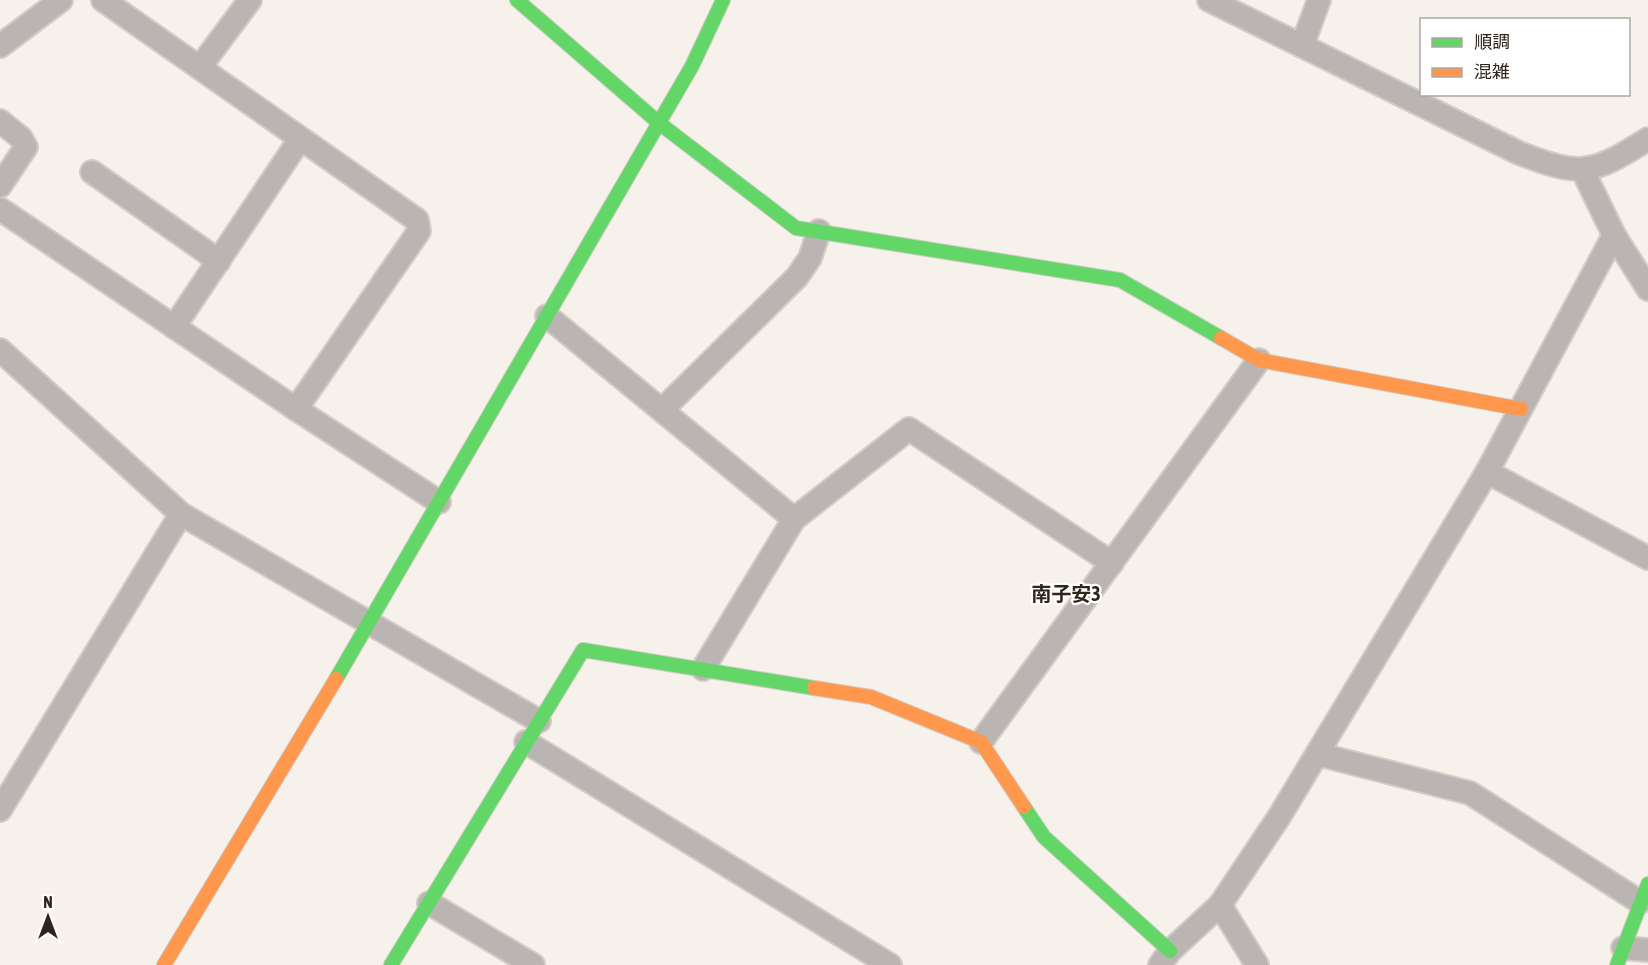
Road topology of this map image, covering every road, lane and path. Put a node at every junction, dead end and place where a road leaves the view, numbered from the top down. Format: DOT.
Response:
graph roads {
  1 [pos="61,0"];
  2 [pos="103,0"];
  3 [pos="250,0"];
  4 [pos="517,0"];
  5 [pos="723,0"];
  6 [pos="1209,0"];
  7 [pos="1319,0"];
  8 [pos="0,46"];
  9 [pos="1302,46"];
  10 [pos="200,67"];
  11 [pos="0,121"];
  12 [pos="659,123"];
  13 [pos="300,139"];
  14 [pos="1648,139"];
  15 [pos="92,171"];
  16 [pos="1583,171"];
  17 [pos="0,186"];
  18 [pos="0,209"];
  19 [pos="819,231"];
  20 [pos="1614,236"];
  21 [pos="219,261"];
  22 [pos="1648,289"];
  23 [pos="547,316"];
  24 [pos="174,327"];
  25 [pos="2,355"];
  26 [pos="1259,360"];
  27 [pos="296,409"];
  28 [pos="1521,409"];
  29 [pos="662,410"];
  30 [pos="1487,472"];
  31 [pos="439,502"];
  32 [pos="181,514"];
  33 [pos="794,519"];
  34 [pos="1648,558"];
  35 [pos="1112,563"];
  36 [pos="369,624"];
  37 [pos="703,669"];
  38 [pos="539,721"];
  39 [pos="526,742"];
  40 [pos="981,742"];
  41 [pos="1317,754"];
  42 [pos="3,798"];
  43 [pos="1644,893"];
  44 [pos="429,903"];
  45 [pos="1220,905"];
  46 [pos="1648,950"];
  47 [pos="1620,957"];
  48 [pos="1165,958"];
  49 [pos="164,965"];
  50 [pos="391,965"];
  51 [pos="533,965"];
  52 [pos="890,965"];
  53 [pos="1257,965"];
  1 -- 8 [label="street"];
  2 -- 10 [label="street"];
  3 -- 10 [label="street"];
  4 -- 12 [label="street"];
  5 -- 12 [label="street"];
  6 -- 9 [label="street"];
  7 -- 9 [label="street"];
  9 -- 16 [label="street"];
  10 -- 13 [label="street"];
  11 -- 17 [label="street"];
  12 -- 19 [label="street"];
  12 -- 23 [label="street"];
  13 -- 21 [label="street"];
  13 -- 27 [label="street"];
  14 -- 16 [label="street"];
  15 -- 21 [label="street"];
  16 -- 20 [label="street"];
  18 -- 24 [label="street"];
  19 -- 26 [label="street"];
  19 -- 29 [label="street"];
  20 -- 22 [label="street"];
  20 -- 28 [label="street"];
  21 -- 24 [label="street"];
  23 -- 29 [label="street"];
  23 -- 31 [label="street"];
  24 -- 27 [label="street"];
  25 -- 32 [label="street"];
  26 -- 28 [label="street"];
  26 -- 35 [label="street"];
  27 -- 31 [label="street"];
  28 -- 30 [label="street"];
  29 -- 33 [label="street"];
  30 -- 34 [label="street"];
  30 -- 41 [label="street"];
  31 -- 36 [label="street"];
  32 -- 36 [label="street"];
  32 -- 42 [label="street"];
  33 -- 35 [label="street"];
  33 -- 37 [label="street"];
  35 -- 40 [label="street"];
  36 -- 38 [label="street"];
  36 -- 49 [label="street"];
  37 -- 38 [label="street"];
  37 -- 40 [label="street"];
  38 -- 39 [label="street"];
  39 -- 44 [label="street"];
  39 -- 52 [label="street"];
  40 -- 48 [label="street"];
  41 -- 43 [label="street"];
  41 -- 45 [label="street"];
  43 -- 47 [label="street"];
  44 -- 50 [label="street"];
  44 -- 51 [label="street"];
  45 -- 48 [label="street"];
  45 -- 53 [label="street"];
  46 -- 47 [label="street"];
}
